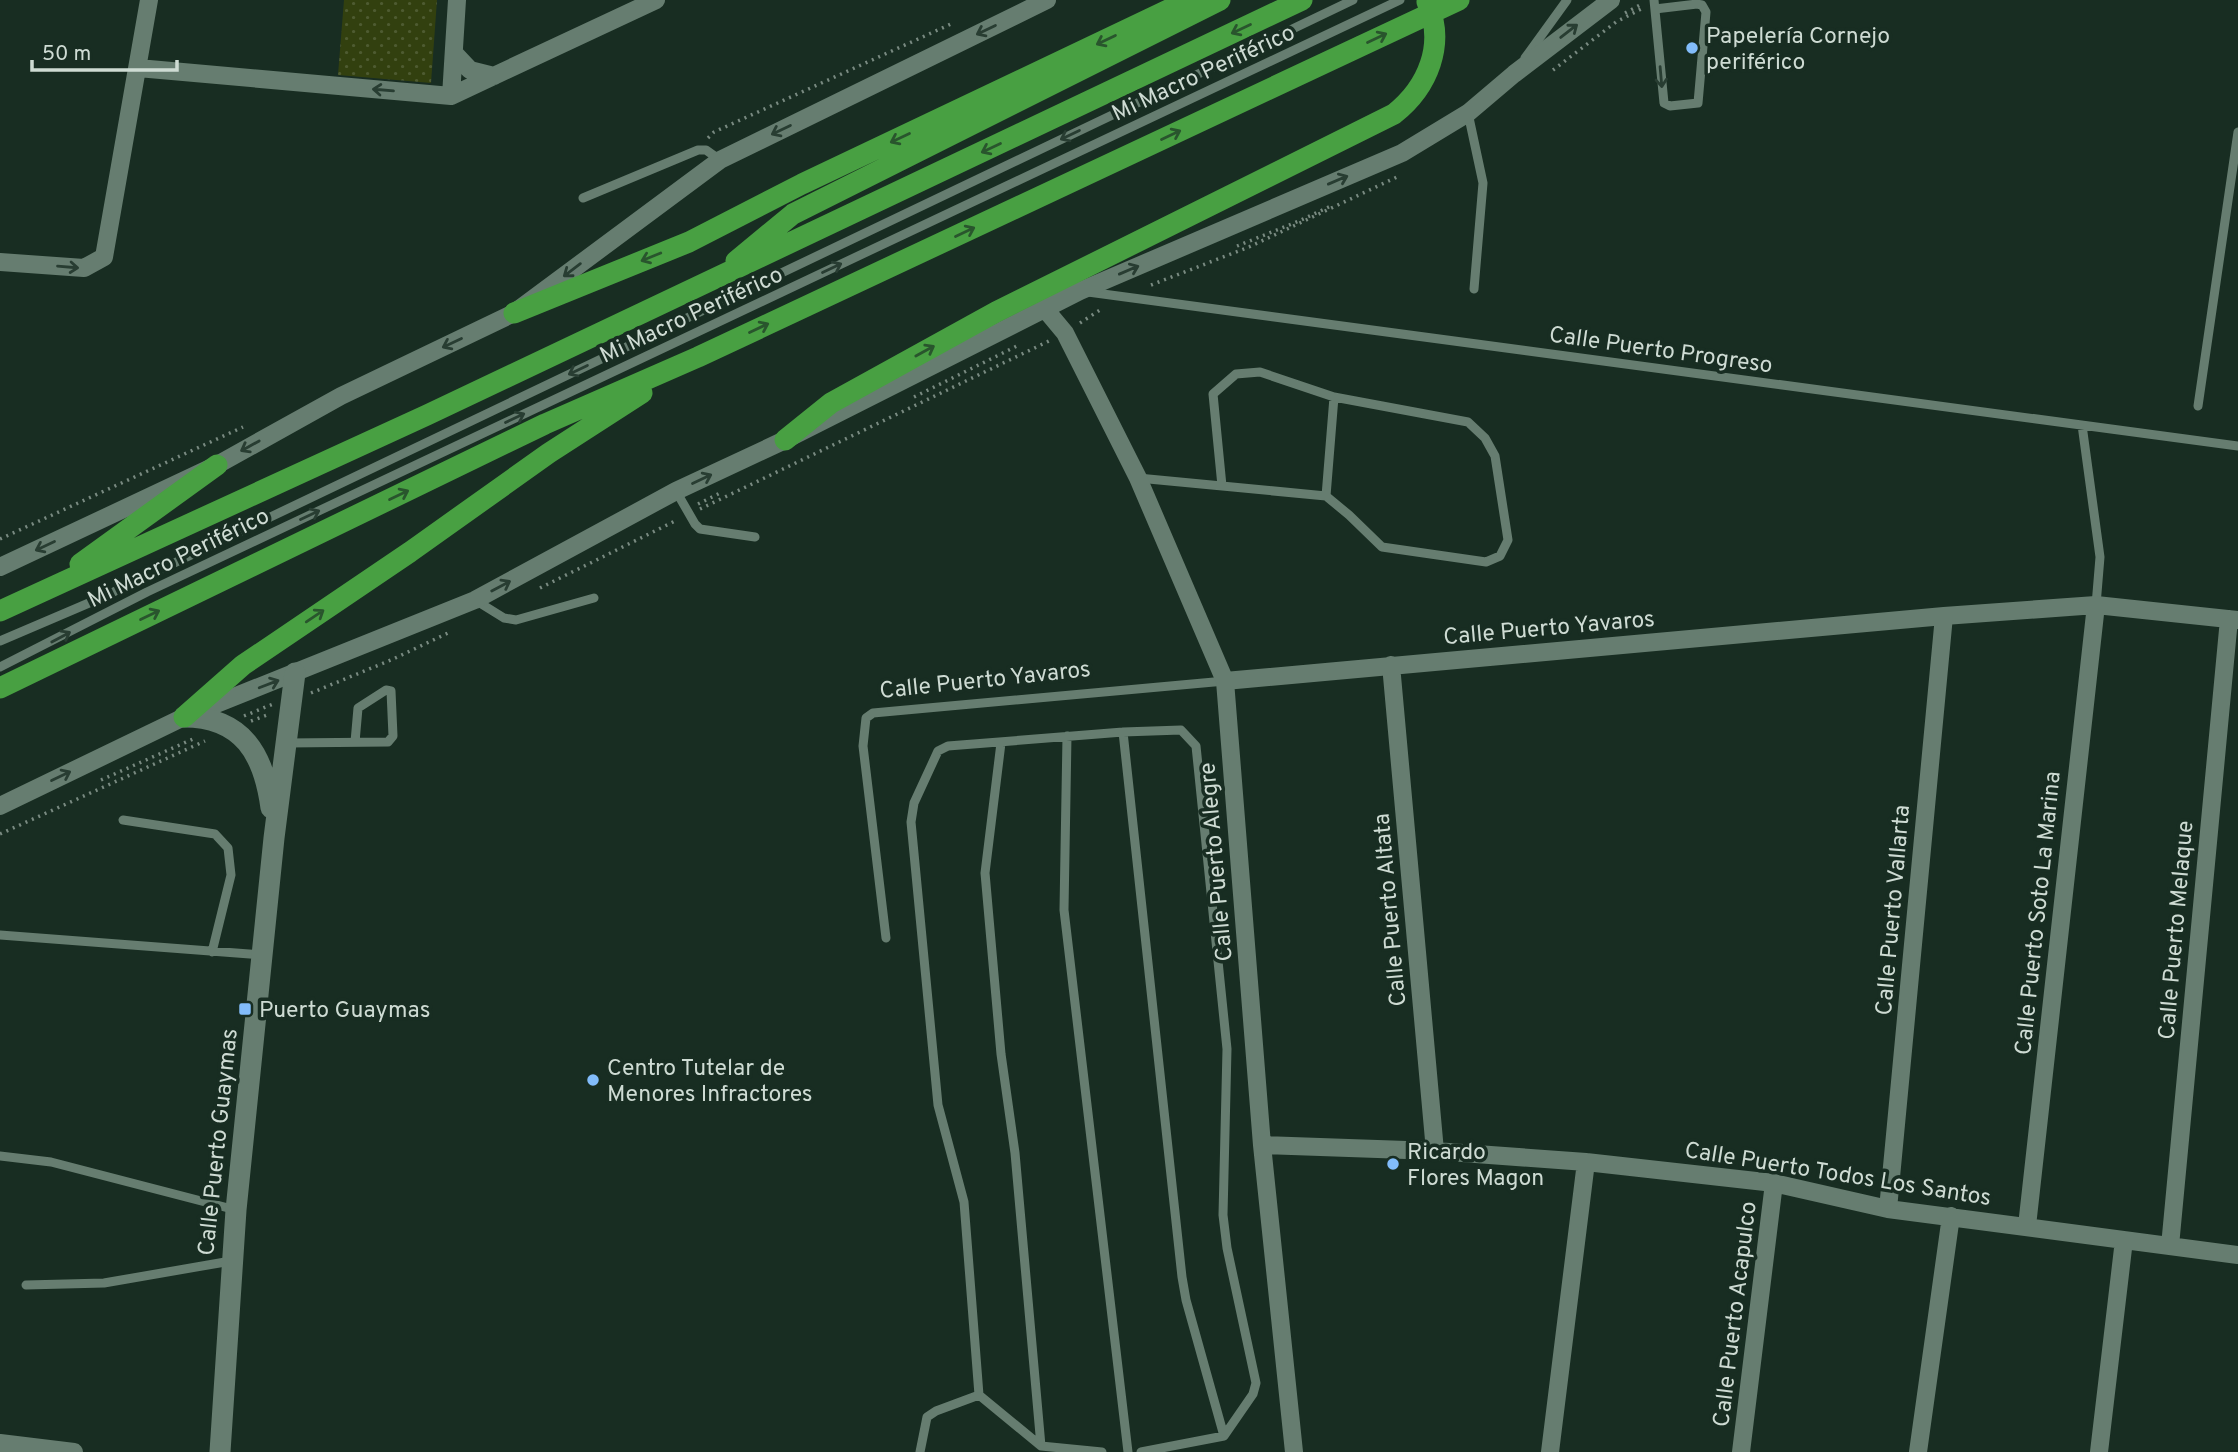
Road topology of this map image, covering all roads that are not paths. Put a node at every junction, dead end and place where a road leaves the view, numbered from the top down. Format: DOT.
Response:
graph roads {
  1 [pos="149,0"];
  2 [pos="457,0"];
  3 [pos="656,0"];
  4 [pos="1047,0"];
  5 [pos="1189,0"];
  6 [pos="1220,0"];
  7 [pos="1302,0"];
  8 [pos="1353,0"];
  9 [pos="1400,0"];
  10 [pos="1426,0"];
  11 [pos="1459,0"];
  12 [pos="1567,0"];
  13 [pos="1611,0"];
  14 [pos="1654,3"];
  15 [pos="454,54"];
  16 [pos="138,68"];
  17 [pos="1514,74"];
  18 [pos="494,76"];
  19 [pos="451,96"];
  20 [pos="1468,114"];
  21 [pos="2238,132"];
  22 [pos="720,160"];
  23 [pos="583,198"];
  24 [pos="793,214"];
  25 [pos="689,242"];
  26 [pos="0,261"];
  27 [pos="710,282"];
  28 [pos="1474,289"];
  29 [pos="1080,291"];
  30 [pos="1045,309"];
  31 [pos="514,313"];
  32 [pos="698,358"];
  33 [pos="1334,397"];
  34 [pos="2198,406"];
  35 [pos="2082,425"];
  36 [pos="785,440"];
  37 [pos="2238,446"];
  38 [pos="217,465"];
  39 [pos="1138,478"];
  40 [pos="1222,486"];
  41 [pos="676,491"];
  42 [pos="1326,496"];
  43 [pos="754,537"];
  44 [pos="0,567"];
  45 [pos="43,590"];
  46 [pos="594,598"];
  47 [pos="475,600"];
  48 [pos="2096,606"];
  49 [pos="0,611"];
  50 [pos="1944,616"];
  51 [pos="2234,620"];
  52 [pos="0,641"];
  53 [pos="1391,665"];
  54 [pos="0,667"];
  55 [pos="295,673"];
  56 [pos="1225,681"];
  57 [pos="0,688"];
  58 [pos="184,717"];
  59 [pos="1123,732"];
  60 [pos="1067,736"];
  61 [pos="287,743"];
  62 [pos="355,743"];
  63 [pos="1001,743"];
  64 [pos="0,806"];
  65 [pos="123,820"];
  66 [pos="274,838"];
  67 [pos="0,935"];
  68 [pos="886,938"];
  69 [pos="212,952"];
  70 [pos="262,955"];
  71 [pos="1262,1145"];
  72 [pos="1435,1151"];
  73 [pos="0,1156"];
  74 [pos="1586,1162"];
  75 [pos="1774,1183"];
  76 [pos="1888,1209"];
  77 [pos="236,1210"];
  78 [pos="1951,1216"];
  79 [pos="2027,1226"];
  80 [pos="2124,1240"];
  81 [pos="2170,1246"];
  82 [pos="2238,1255"];
  83 [pos="231,1261"];
  84 [pos="26,1285"];
  85 [pos="979,1395"];
  86 [pos="1224,1436"];
  87 [pos="0,1443"];
  88 [pos="1041,1446"];
  89 [pos="74,1452"];
  90 [pos="220,1452"];
  91 [pos="920,1452"];
  92 [pos="1102,1452"];
  93 [pos="1128,1452"];
  94 [pos="1141,1452"];
  95 [pos="1294,1452"];
  96 [pos="1550,1452"];
  97 [pos="1741,1452"];
  98 [pos="1918,1452"];
  99 [pos="2099,1452"];
  1 -- 16 [label="street"];
  2 -- 15 [label="street"];
  3 -- 18 [label="street"];
  4 -- 22 [label="street, one-way"];
  5 -- 25 [label="highway, one-way"];
  6 -- 24 [label="highway"];
  7 -- 27 [label="highway, one-way"];
  8 -- 52 [label="lane, Mi Macro Periférico, one-way"];
  54 -- 9 [label="lane, Mi Macro Periférico, one-way"];
  36 -- 10 [label="highway, one-way"];
  32 -- 11 [label="highway, one-way"];
  12 -- 17 [label="lane"];
  17 -- 13 [label="street, one-way"];
  14 -- 14 [label="lane, one-way"];
  15 -- 18 [label="street"];
  15 -- 19 [label="street"];
  19 -- 16 [label="street, one-way"];
  26 -- 16 [label="street, one-way"];
  17 -- 20 [label="street"];
  18 -- 19 [label="street"];
  20 -- 28 [label="lane"];
  29 -- 20 [label="street, one-way"];
  21 -- 34 [label="lane"];
  22 -- 23 [label="lane"];
  22 -- 31 [label="street, one-way"];
  24 -- 25 [label="highway"];
  24 -- 27 [label="highway"];
  25 -- 31 [label="highway, one-way"];
  27 -- 45 [label="highway"];
  29 -- 30 [label="street"];
  29 -- 35 [label="lane, Calle Puerto Progreso"];
  30 -- 36 [label="street"];
  30 -- 39 [label="street, Calle Puerto Alegre"];
  31 -- 38 [label="street, one-way"];
  57 -- 32 [label="highway, one-way"];
  58 -- 32 [label="highway, one-way"];
  33 -- 40 [label="lane"];
  33 -- 42 [label="lane"];
  33 -- 42 [label="lane"];
  35 -- 37 [label="lane, Calle Puerto Progreso"];
  35 -- 48 [label="lane"];
  41 -- 36 [label="street, one-way"];
  38 -- 44 [label="street, one-way"];
  38 -- 45 [label="highway"];
  39 -- 40 [label="lane"];
  39 -- 56 [label="street, Calle Puerto Alegre"];
  40 -- 42 [label="lane"];
  41 -- 43 [label="lane"];
  47 -- 41 [label="street, one-way"];
  45 -- 49 [label="highway"];
  46 -- 47 [label="lane"];
  47 -- 55 [label="street"];
  48 -- 50 [label="street, Calle Puerto Yavaros"];
  48 -- 51 [label="street, Calle Puerto Yavaros"];
  48 -- 79 [label="street, Calle Puerto Soto La Marina"];
  50 -- 53 [label="street, Calle Puerto Yavaros"];
  50 -- 76 [label="street, Calle Puerto Vallarta"];
  51 -- 81 [label="street, Calle Puerto Melaque"];
  53 -- 56 [label="street, Calle Puerto Yavaros"];
  53 -- 72 [label="street, Calle Puerto Altata"];
  58 -- 55 [label="street, one-way"];
  55 -- 61 [label="street, Calle Puerto Guaymas"];
  56 -- 68 [label="lane, Calle Puerto Yavaros"];
  56 -- 71 [label="street, Calle Puerto Alegre"];
  64 -- 58 [label="street, one-way"];
  58 -- 66 [label="street, Calle Puerto Guaymas"];
  59 -- 60 [label="lane"];
  59 -- 86 [label="lane"];
  59 -- 86 [label="lane"];
  60 -- 63 [label="lane"];
  60 -- 93 [label="lane"];
  61 -- 62 [label="lane"];
  61 -- 66 [label="street, Calle Puerto Guaymas"];
  62 -- 62 [label="lane"];
  63 -- 85 [label="lane"];
  63 -- 88 [label="lane"];
  65 -- 69 [label="lane"];
  66 -- 70 [label="street, Calle Puerto Guaymas"];
  67 -- 69 [label="lane"];
  69 -- 70 [label="lane"];
  70 -- 77 [label="street, Calle Puerto Guaymas"];
  71 -- 72 [label="street, Calle Puerto Todos Los Santos"];
  71 -- 95 [label="street, Calle Puerto Alegre"];
  72 -- 74 [label="street, Calle Puerto Todos Los Santos"];
  73 -- 77 [label="lane"];
  74 -- 75 [label="street, Calle Puerto Todos Los Santos"];
  74 -- 96 [label="street"];
  75 -- 76 [label="street, Calle Puerto Todos Los Santos"];
  75 -- 97 [label="street, Calle Puerto Acapulco"];
  76 -- 78 [label="street, Calle Puerto Todos Los Santos"];
  77 -- 83 [label="street, Calle Puerto Guaymas"];
  78 -- 79 [label="street, Calle Puerto Todos Los Santos"];
  78 -- 98 [label="street"];
  79 -- 80 [label="street, Calle Puerto Todos Los Santos"];
  80 -- 81 [label="street, Calle Puerto Todos Los Santos"];
  80 -- 99 [label="street"];
  81 -- 82 [label="street, Calle Puerto Todos Los Santos"];
  83 -- 84 [label="lane"];
  83 -- 90 [label="street, Calle Puerto Guaymas"];
  85 -- 88 [label="lane"];
  85 -- 91 [label="lane"];
  86 -- 94 [label="lane"];
  87 -- 89 [label="street"];
  88 -- 92 [label="lane"];
}
